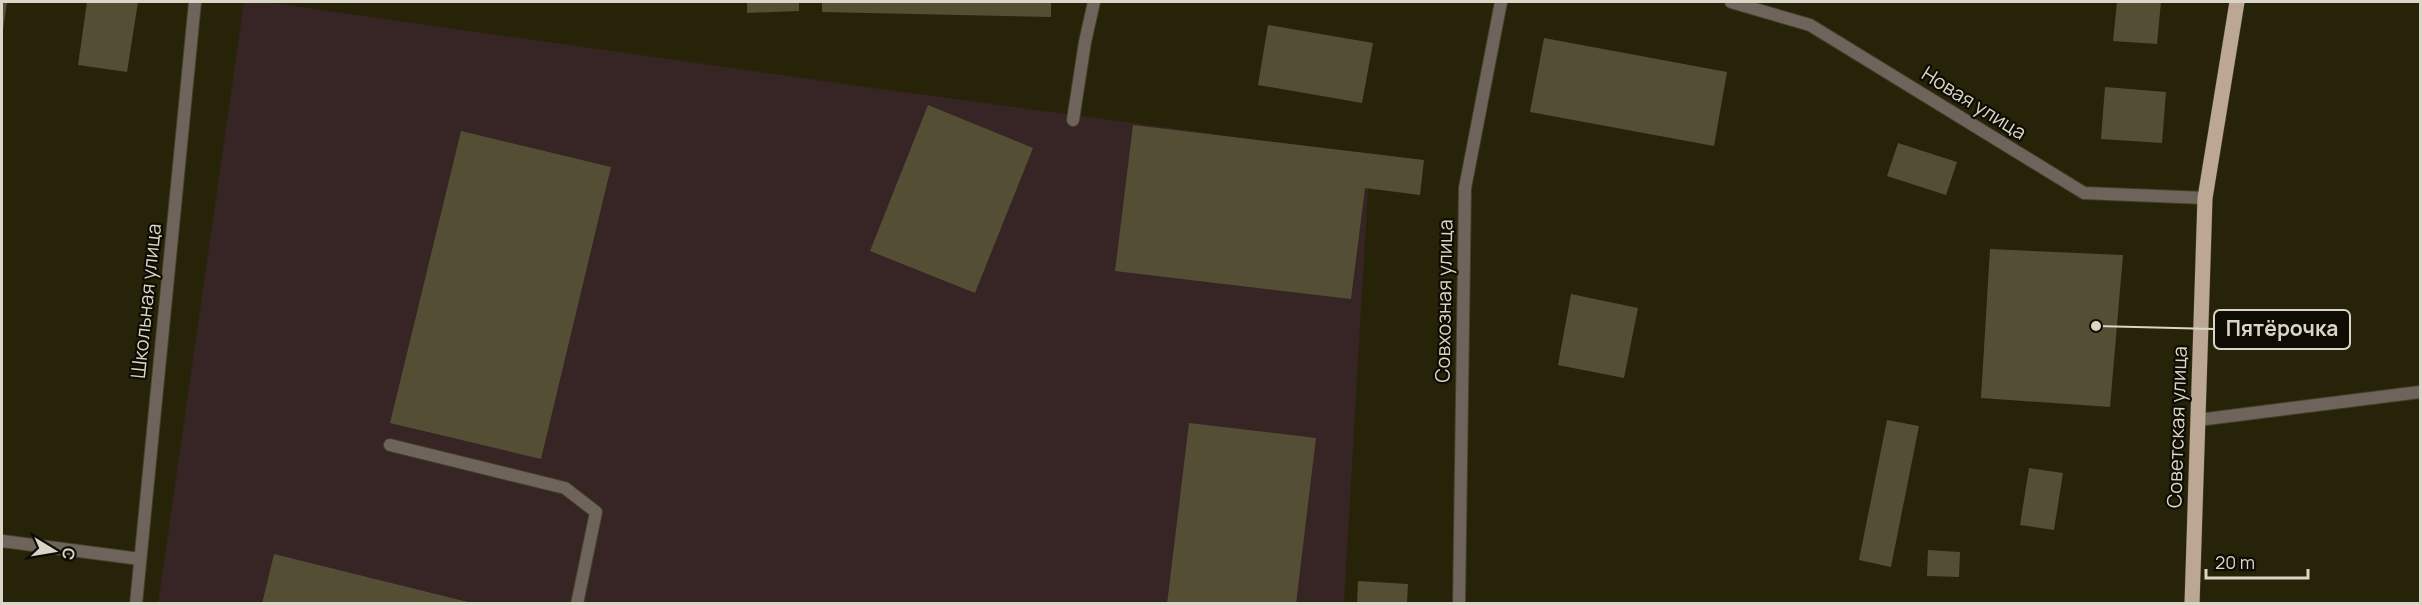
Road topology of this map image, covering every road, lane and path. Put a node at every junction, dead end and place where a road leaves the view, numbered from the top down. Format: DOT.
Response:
graph roads {
  1 [pos="195,2"];
  2 [pos="1094,2"];
  3 [pos="1501,2"];
  4 [pos="1731,2"];
  5 [pos="2237,2"];
  6 [pos="1073,120"];
  7 [pos="2205,198"];
  8 [pos="2421,392"];
  9 [pos="2198,420"];
  10 [pos="390,445"];
  11 [pos="2,541"];
  12 [pos="140,559"];
  13 [pos="136,603"];
  14 [pos="577,603"];
  15 [pos="1459,603"];
  16 [pos="2192,603"];
  1 -- 12 [label="street, Школьная улица"];
  2 -- 6 [label="street"];
  3 -- 15 [label="street, Совхозная улица"];
  4 -- 7 [label="street, Новая улица"];
  5 -- 7 [label="main road, Советская улица"];
  7 -- 9 [label="main road, Советская улица"];
  8 -- 9 [label="street"];
  9 -- 16 [label="main road, Советская улица"];
  10 -- 14 [label="street"];
  11 -- 12 [label="street"];
  12 -- 13 [label="street, Школьная улица"];
}
